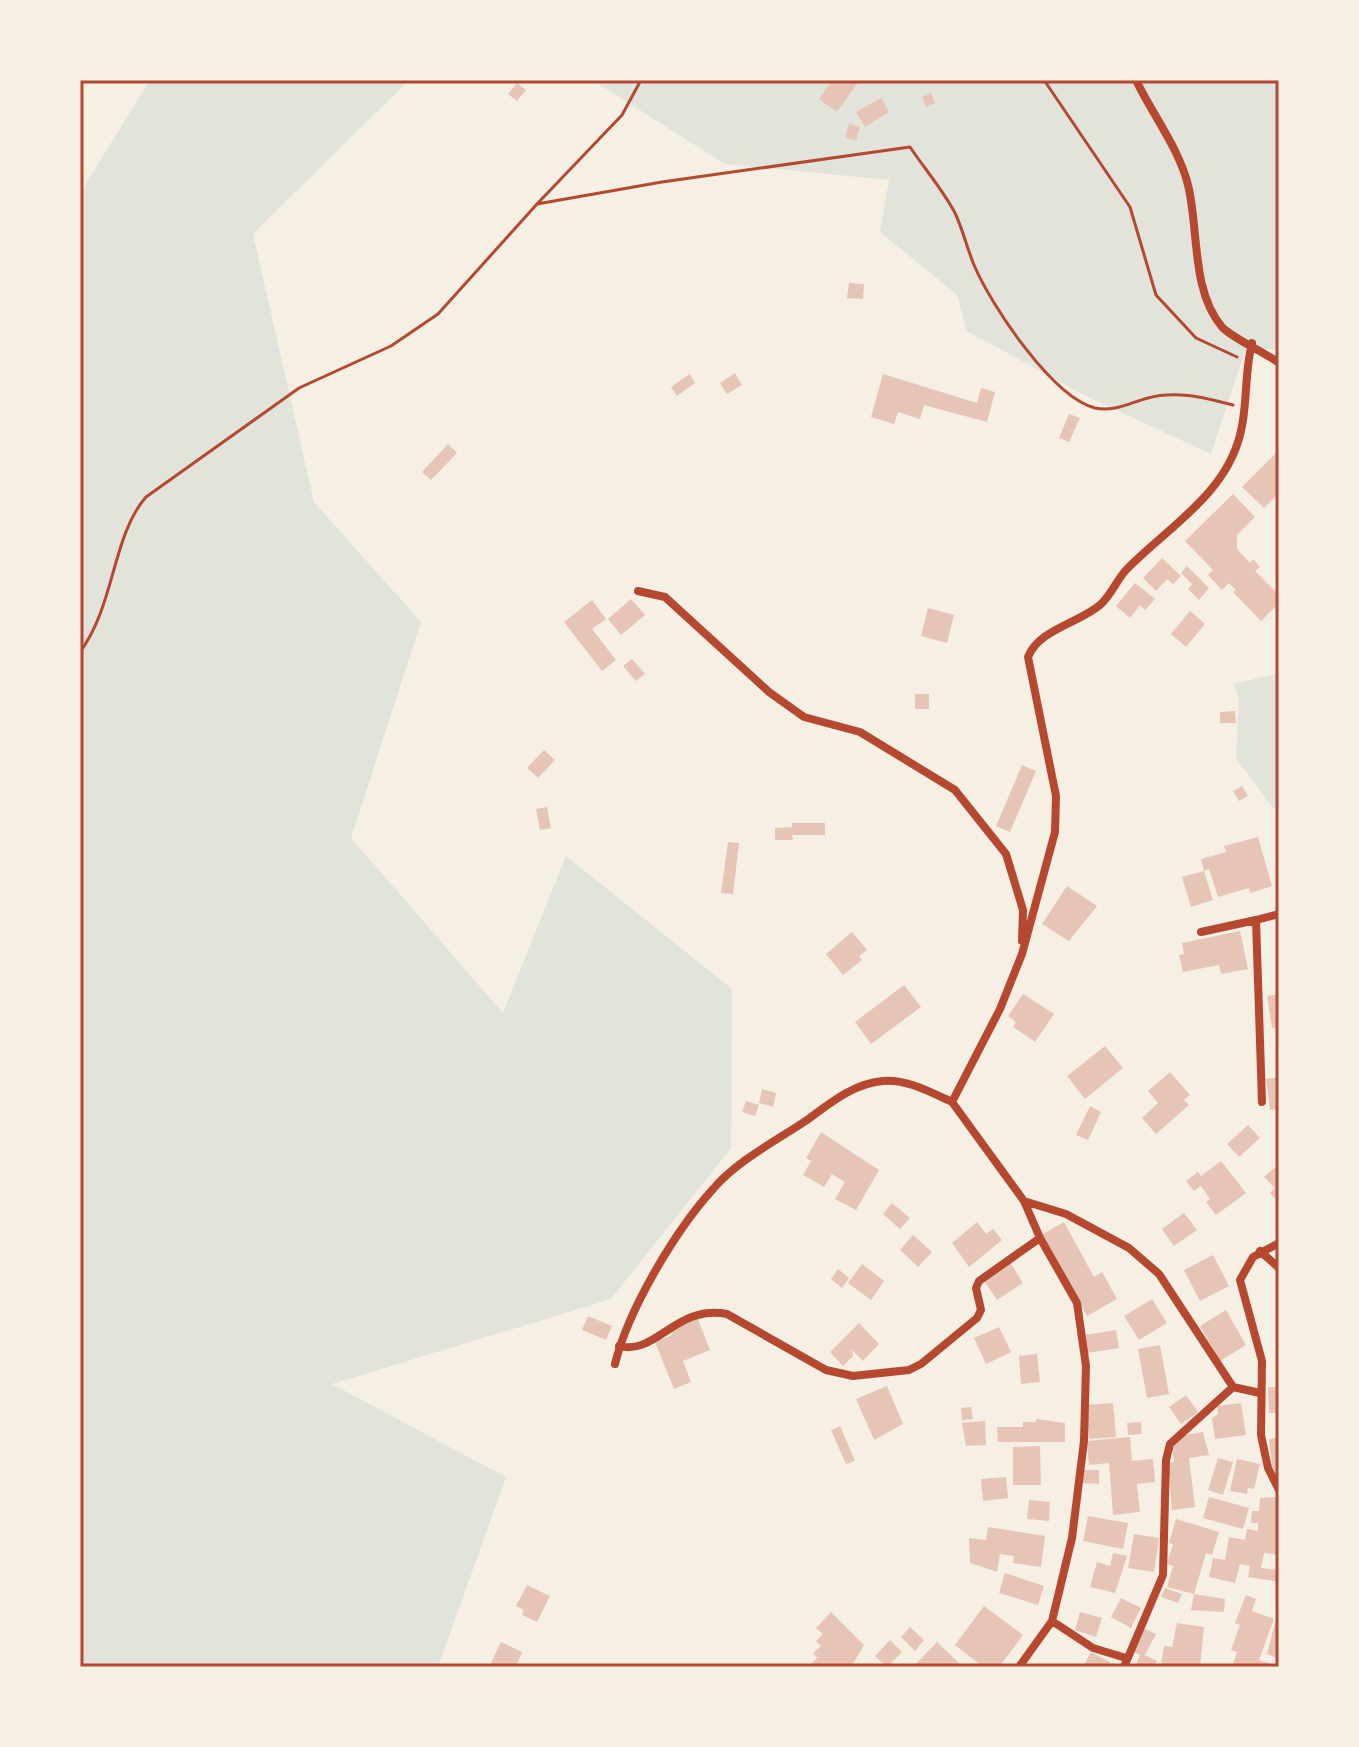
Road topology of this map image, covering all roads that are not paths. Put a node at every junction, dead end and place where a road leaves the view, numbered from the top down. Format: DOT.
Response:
graph roads {
  1 [pos="1136,80"];
  2 [pos="1252,343"];
  3 [pos="1279,363"];
  4 [pos="638,591"];
  5 [pos="1279,914"];
  6 [pos="1256,920"];
  7 [pos="1201,932"];
  8 [pos="1022,954"];
  9 [pos="952,1102"];
  10 [pos="1262,1102"];
  11 [pos="1024,1201"];
  12 [pos="1040,1238"];
  13 [pos="1279,1243"];
  14 [pos="1260,1251"];
  15 [pos="1279,1268"];
  16 [pos="619,1346"];
  17 [pos="615,1364"];
  18 [pos="1233,1387"];
  19 [pos="1260,1393"];
  20 [pos="1279,1490"];
  21 [pos="1052,1621"];
  22 [pos="1125,1662"];
  23 [pos="1019,1667"];
  1 -- 2 [label="street"];
  2 -- 3 [label="street"];
  2 -- 8 [label="street"];
  4 -- 8 [label="street"];
  5 -- 6 [label="street"];
  6 -- 7 [label="street"];
  6 -- 10 [label="street"];
  8 -- 9 [label="street"];
  9 -- 11 [label="street"];
  9 -- 16 [label="street"];
  11 -- 12 [label="street"];
  11 -- 18 [label="street"];
  12 -- 16 [label="street"];
  12 -- 21 [label="street"];
  13 -- 14 [label="street"];
  14 -- 15 [label="street"];
  14 -- 19 [label="street"];
  16 -- 17 [label="street"];
  18 -- 19 [label="street"];
  18 -- 22 [label="street"];
  19 -- 20 [label="street"];
  21 -- 22 [label="street"];
  21 -- 23 [label="street"];
}
